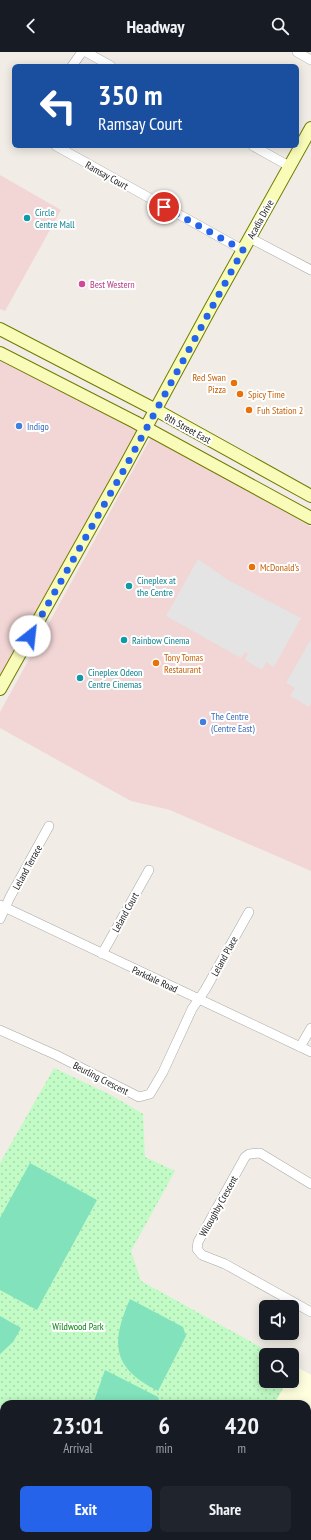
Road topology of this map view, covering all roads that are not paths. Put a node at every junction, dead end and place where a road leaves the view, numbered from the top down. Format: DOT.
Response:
graph roads {
  1 [pos="82,52"];
  2 [pos="86,52"];
  3 [pos="297,52"];
  4 [pos="311,60"];
  5 [pos="73,64"];
  6 [pos="107,64"];
  7 [pos="311,128"];
  8 [pos="60,148"];
  9 [pos="257,148"];
  10 [pos="289,166"];
  11 [pos="250,238"];
  12 [pos="243,250"];
  13 [pos="311,270"];
  14 [pos="0,329"];
  15 [pos="0,353"];
  16 [pos="156,410"];
  17 [pos="146,428"];
  18 [pos="311,496"];
  19 [pos="311,518"];
  20 [pos="0,689"];
  21 [pos="49,826"];
  22 [pos="149,870"];
  23 [pos="2,906"];
  24 [pos="249,912"];
  25 [pos="0,919"];
  26 [pos="102,954"];
  27 [pos="199,999"];
  28 [pos="311,1028"];
  29 [pos="0,1030"];
  30 [pos="300,1047"];
  31 [pos="311,1052"];
  32 [pos="311,1184"];
  33 [pos="311,1312"];
  1 -- 5 [label="street"];
  2 -- 6 [label="street"];
  3 -- 4 [label="street"];
  7 -- 10 [label="main road, Acadia Drive"];
  8 -- 12 [label="street, Ramsay Court"];
  9 -- 10 [label="street"];
  10 -- 11 [label="main road, Acadia Drive"];
  11 -- 12 [label="main road, Acadia Drive"];
  11 -- 13 [label="street"];
  12 -- 16 [label="main road, Acadia Drive"];
  14 -- 16 [label="main road, 8th Street East"];
  15 -- 17 [label="main road, 8th Street East"];
  16 -- 17 [label="main road, Acadia Drive"];
  16 -- 18 [label="main road, 8th Street East"];
  17 -- 19 [label="main road, 8th Street East"];
  17 -- 20 [label="main road, Acadia Drive"];
  21 -- 23 [label="street, Leland Terrace"];
  22 -- 26 [label="street, Leland Court"];
  23 -- 25 [label="street"];
  23 -- 26 [label="street, Parkdale Road"];
  24 -- 27 [label="street, Leland Place"];
  26 -- 27 [label="street, Parkdale Road"];
  27 -- 29 [label="street, Beurling Crescent"];
  27 -- 30 [label="street, Parkdale Road"];
  28 -- 30 [label="street"];
  30 -- 31 [label="street, Parkdale Road"];
  32 -- 33 [label="street, Wiloughby Crescent"];
}
